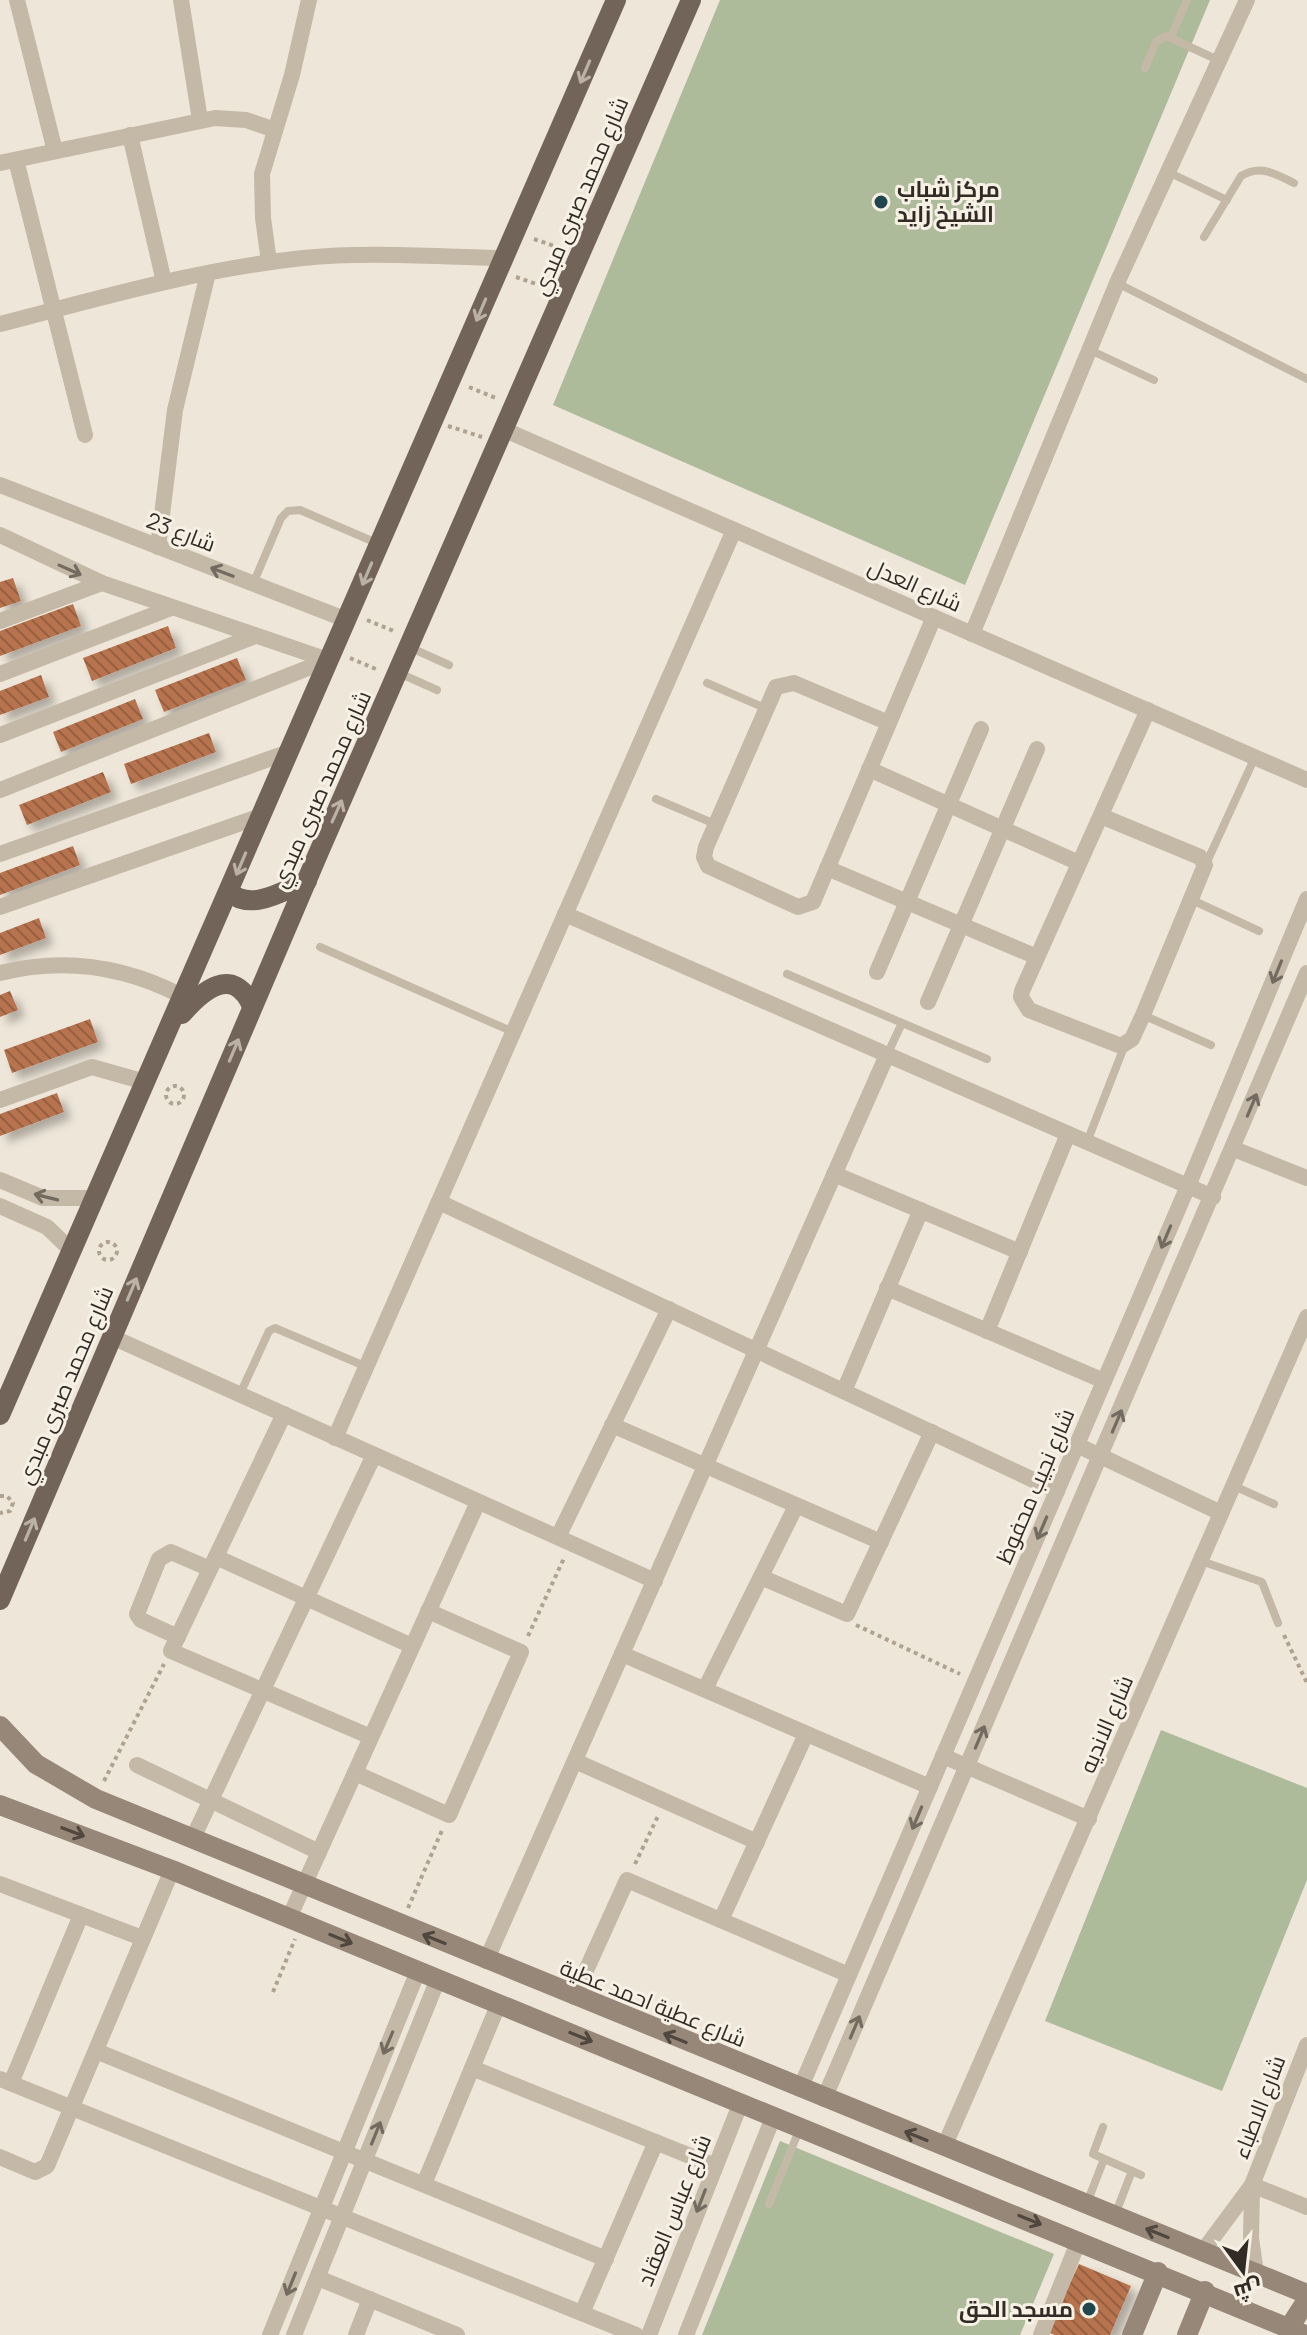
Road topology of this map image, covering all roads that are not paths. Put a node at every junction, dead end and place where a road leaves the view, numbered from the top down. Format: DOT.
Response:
graph roads {
  1 [pos="17,0"];
  2 [pos="181,0"];
  3 [pos="309,0"];
  4 [pos="616,0"];
  5 [pos="1187,0"];
  6 [pos="1247,0"];
  7 [pos="684,6"];
  8 [pos="1171,37"];
  9 [pos="1218,60"];
  10 [pos="1145,68"];
  11 [pos="200,120"];
  12 [pos="275,130"];
  13 [pos="130,135"];
  14 [pos="55,151"];
  15 [pos="8,161"];
  16 [pos="1168,171"];
  17 [pos="1294,183"];
  18 [pos="1227,200"];
  19 [pos="1204,237"];
  20 [pos="269,262"];
  21 [pos="501,264"];
  22 [pos="208,273"];
  23 [pos="164,282"];
  24 [pos="1117,283"];
  25 [pos="51,311"];
  26 [pos="0,324"];
  27 [pos="1090,350"];
  28 [pos="1307,379"];
  29 [pos="1154,380"];
  30 [pos="85,435"];
  31 [pos="502,437"];
  32 [pos="0,485"];
  33 [pos="734,530"];
  34 [pos="0,535"];
  35 [pos="380,544"];
  36 [pos="158,547"];
  37 [pos="102,583"];
  38 [pos="253,584"];
  39 [pos="171,608"];
  40 [pos="349,616"];
  41 [pos="934,617"];
  42 [pos="0,621"];
  43 [pos="972,634"];
  44 [pos="255,636"];
  45 [pos="411,643"];
  46 [pos="331,655"];
  47 [pos="449,665"];
  48 [pos="0,674"];
  49 [pos="397,675"];
  50 [pos="707,683"];
  51 [pos="437,690"];
  52 [pos="765,708"];
  53 [pos="1148,710"];
  54 [pos="889,723"];
  55 [pos="981,729"];
  56 [pos="0,735"];
  57 [pos="1037,749"];
  58 [pos="289,752"];
  59 [pos="1255,757"];
  60 [pos="869,769"];
  61 [pos="1307,780"];
  62 [pos="0,790"];
  63 [pos="656,799"];
  64 [pos="949,805"];
  65 [pos="261,816"];
  66 [pos="1101,816"];
  67 [pos="715,824"];
  68 [pos="1002,829"];
  69 [pos="0,854"];
  70 [pos="1079,863"];
  71 [pos="1205,865"];
  72 [pos="827,868"];
  73 [pos="307,881"];
  74 [pos="229,892"];
  75 [pos="1307,899"];
  76 [pos="1192,900"];
  77 [pos="907,902"];
  78 [pos="0,907"];
  79 [pos="565,914"];
  80 [pos="961,925"];
  81 [pos="1259,931"];
  82 [pos="320,947"];
  83 [pos="1037,957"];
  84 [pos="877,972"];
  85 [pos="0,973"];
  86 [pos="1307,973"];
  87 [pos="787,974"];
  88 [pos="182,996"];
  89 [pos="928,1002"];
  90 [pos="252,1006"];
  91 [pos="1143,1015"];
  92 [pos="902,1023"];
  93 [pos="167,1032"];
  94 [pos="514,1032"];
  95 [pos="1125,1045"];
  96 [pos="1211,1045"];
  97 [pos="887,1055"];
  98 [pos="987,1059"];
  99 [pos="145,1082"];
  100 [pos="0,1100"];
  101 [pos="1068,1134"];
  102 [pos="1087,1143"];
  103 [pos="1234,1149"];
  104 [pos="834,1174"];
  105 [pos="1307,1178"];
  106 [pos="0,1180"];
  107 [pos="1188,1186"];
  108 [pos="1213,1197"];
  109 [pos="95,1198"];
  110 [pos="439,1202"];
  111 [pos="0,1206"];
  112 [pos="921,1210"];
  113 [pos="72,1251"];
  114 [pos="1020,1252"];
  115 [pos="887,1288"];
  116 [pos="669,1309"];
  117 [pos="1307,1317"];
  118 [pos="987,1331"];
  119 [pos="112,1337"];
  120 [pos="756,1350"];
  121 [pos="367,1367"];
  122 [pos="1104,1381"];
  123 [pos="844,1391"];
  124 [pos="240,1395"];
  125 [pos="2,1403"];
  126 [pos="284,1414"];
  127 [pos="612,1425"];
  128 [pos="932,1432"];
  129 [pos="335,1438"];
  130 [pos="1077,1445"];
  131 [pos="374,1455"];
  132 [pos="1102,1456"];
  133 [pos="705,1466"];
  134 [pos="1234,1486"];
  135 [pos="1057,1491"];
  136 [pos="478,1502"];
  137 [pos="1274,1504"];
  138 [pos="796,1506"];
  139 [pos="1221,1513"];
  140 [pos="564,1540"];
  141 [pos="881,1542"];
  142 [pos="1200,1561"];
  143 [pos="213,1563"];
  144 [pos="761,1577"];
  145 [pos="655,1581"];
  146 [pos="306,1598"];
  147 [pos="0,1600"];
  148 [pos="428,1611"];
  149 [pos="1278,1623"];
  150 [pos="174,1644"];
  151 [pos="412,1646"];
  152 [pos="622,1654"];
  153 [pos="705,1689"];
  154 [pos="262,1691"];
  155 [pos="0,1726"];
  156 [pos="806,1734"];
  157 [pos="371,1737"];
  158 [pos="943,1756"];
  159 [pos="575,1761"];
  160 [pos="137,1765"];
  161 [pos="968,1766"];
  162 [pos="355,1773"];
  163 [pos="930,1787"];
  164 [pos="211,1800"];
  165 [pos="0,1805"];
  166 [pos="1089,1819"];
  167 [pos="192,1840"];
  168 [pos="757,1842"];
  169 [pos="319,1852"];
  170 [pos="172,1870"];
  171 [pos="0,1884"];
  172 [pos="304,1886"];
  173 [pos="81,1915"];
  174 [pos="721,1920"];
  175 [pos="296,1921"];
  176 [pos="142,1938"];
  177 [pos="486,1961"];
  178 [pos="418,1971"];
  179 [pos="849,1975"];
  180 [pos="438,1979"];
  181 [pos="574,1997"];
  182 [pos="499,2003"];
  183 [pos="1307,2045"];
  184 [pos="96,2051"];
  185 [pos="472,2068"];
  186 [pos="6,2081"];
  187 [pos="800,2089"];
  188 [pos="824,2099"];
  189 [pos="741,2102"];
  190 [pos="71,2108"];
  191 [pos="774,2115"];
  192 [pos="800,2127"];
  193 [pos="1103,2127"];
  194 [pos="656,2142"];
  195 [pos="944,2147"];
  196 [pos="343,2150"];
  197 [pos="0,2157"];
  198 [pos="366,2159"];
  199 [pos="1104,2159"];
  200 [pos="715,2166"];
  201 [pos="1009,2174"];
  202 [pos="424,2184"];
  203 [pos="1252,2185"];
  204 [pos="769,2204"];
  205 [pos="1087,2205"];
  206 [pos="997,2206"];
  207 [pos="1307,2207"];
  208 [pos="321,2209"];
  209 [pos="343,2216"];
  210 [pos="1115,2216"];
  211 [pos="1079,2240"];
  212 [pos="1203,2251"];
  213 [pos="606,2259"];
  214 [pos="1158,2272"];
  215 [pos="1256,2273"];
  216 [pos="318,2278"];
  217 [pos="1205,2291"];
  218 [pos="1307,2294"];
  219 [pos="370,2299"];
  220 [pos="1307,2300"];
  221 [pos="582,2313"];
  222 [pos="1297,2332"];
  223 [pos="270,2335"];
  224 [pos="294,2335"];
  225 [pos="356,2335"];
  226 [pos="457,2335"];
  227 [pos="636,2335"];
  228 [pos="649,2335"];
  229 [pos="686,2335"];
  230 [pos="1041,2335"];
  231 [pos="1132,2335"];
  232 [pos="1187,2335"];
  1 -- 14 [label="street"];
  2 -- 11 [label="street"];
  3 -- 12 [label="street"];
  4 -- 21 [label="main road, شارع محمد صبرى مبدي, one-way"];
  5 -- 8 [label="lane"];
  6 -- 9 [label="street"];
  7 -- 31 [label="main road, شارع محمد صبرى مبدي"];
  8 -- 9 [label="lane"];
  8 -- 10 [label="lane"];
  9 -- 16 [label="street"];
  11 -- 12 [label="street"];
  11 -- 13 [label="street"];
  12 -- 20 [label="street"];
  13 -- 14 [label="street"];
  13 -- 23 [label="street"];
  14 -- 15 [label="street"];
  15 -- 25 [label="street"];
  16 -- 18 [label="lane"];
  16 -- 24 [label="street"];
  17 -- 18 [label="lane"];
  18 -- 19 [label="lane"];
  20 -- 21 [label="street"];
  20 -- 22 [label="street"];
  21 -- 35 [label="main road, شارع محمد صبرى مبدي, one-way"];
  22 -- 23 [label="street"];
  22 -- 36 [label="street"];
  23 -- 25 [label="street"];
  24 -- 27 [label="street"];
  24 -- 28 [label="lane"];
  25 -- 26 [label="street"];
  25 -- 30 [label="street"];
  27 -- 29 [label="lane"];
  27 -- 43 [label="street"];
  31 -- 33 [label="street, شارع العدل"];
  31 -- 45 [label="main road, شارع محمد صبرى مبدي"];
  32 -- 36 [label="street, شارع 23"];
  33 -- 41 [label="street, شارع العدل"];
  33 -- 79 [label="street"];
  34 -- 37 [label="street, one-way"];
  35 -- 38 [label="lane"];
  35 -- 40 [label="main road, شارع محمد صبرى مبدي, one-way"];
  38 -- 36 [label="street, شارع 23, one-way"];
  37 -- 39 [label="street"];
  37 -- 42 [label="street"];
  38 -- 40 [label="street, شارع 23"];
  39 -- 44 [label="street"];
  39 -- 48 [label="street"];
  40 -- 46 [label="main road, شارع محمد صبرى مبدي"];
  41 -- 43 [label="street, شارع العدل"];
  41 -- 54 [label="street"];
  43 -- 53 [label="street, شارع العدل"];
  44 -- 46 [label="street"];
  44 -- 56 [label="street"];
  45 -- 47 [label="lane"];
  45 -- 49 [label="main road, شارع محمد صبرى مبدي"];
  46 -- 58 [label="main road, شارع محمد صبرى مبدي"];
  46 -- 62 [label="street"];
  49 -- 51 [label="lane"];
  73 -- 49 [label="main road, شارع محمد صبرى مبدي, one-way"];
  50 -- 52 [label="lane"];
  52 -- 54 [label="street"];
  52 -- 67 [label="street"];
  53 -- 59 [label="street, شارع العدل"];
  53 -- 66 [label="street"];
  54 -- 60 [label="street"];
  55 -- 64 [label="street"];
  57 -- 68 [label="street"];
  58 -- 65 [label="main road, شارع محمد صبرى مبدي"];
  58 -- 69 [label="street"];
  59 -- 61 [label="street, شارع العدل"];
  59 -- 71 [label="lane"];
  60 -- 64 [label="street"];
  60 -- 72 [label="street"];
  63 -- 67 [label="lane"];
  64 -- 68 [label="street"];
  64 -- 77 [label="street"];
  65 -- 74 [label="main road, شارع محمد صبرى مبدي, one-way"];
  65 -- 78 [label="street"];
  66 -- 70 [label="street"];
  66 -- 71 [label="street"];
  67 -- 72 [label="street"];
  68 -- 70 [label="street"];
  68 -- 80 [label="street"];
  70 -- 83 [label="street"];
  71 -- 76 [label="street"];
  72 -- 77 [label="street"];
  73 -- 74 [label="main road"];
  73 -- 90 [label="main road, شارع محمد صبرى مبدي"];
  74 -- 88 [label="main road, شارع محمد صبرى مبدي"];
  75 -- 107 [label="street, شارع نجيب محفوظ, one-way"];
  76 -- 81 [label="lane"];
  76 -- 91 [label="street"];
  77 -- 80 [label="street"];
  77 -- 84 [label="street"];
  79 -- 94 [label="street"];
  79 -- 97 [label="street"];
  80 -- 83 [label="street"];
  80 -- 89 [label="street"];
  82 -- 94 [label="lane"];
  83 -- 95 [label="street"];
  85 -- 88 [label="street"];
  103 -- 86 [label="street, one-way"];
  87 -- 92 [label="lane"];
  88 -- 93 [label="main road, شارع محمد صبرى مبدي"];
  90 -- 93 [label="main road"];
  119 -- 90 [label="main road, شارع محمد صبرى مبدي, one-way"];
  91 -- 95 [label="street"];
  91 -- 96 [label="lane"];
  92 -- 97 [label="lane"];
  92 -- 98 [label="lane"];
  93 -- 99 [label="main road, شارع محمد صبرى مبدي"];
  94 -- 110 [label="street"];
  95 -- 102 [label="lane"];
  97 -- 101 [label="street"];
  97 -- 104 [label="street"];
  99 -- 100 [label="street"];
  99 -- 109 [label="main road, شارع محمد صبرى مبدي"];
  101 -- 102 [label="street"];
  101 -- 114 [label="street"];
  102 -- 107 [label="street"];
  103 -- 105 [label="street"];
  103 -- 108 [label="street"];
  104 -- 112 [label="street"];
  104 -- 120 [label="street"];
  109 -- 106 [label="street, one-way"];
  107 -- 108 [label="street"];
  107 -- 122 [label="street, شارع نجيب محفوظ, one-way"];
  132 -- 108 [label="street, one-way"];
  109 -- 113 [label="main road, شارع محمد صبرى مبدي"];
  110 -- 116 [label="street"];
  110 -- 121 [label="street"];
  111 -- 113 [label="street"];
  112 -- 114 [label="street"];
  112 -- 115 [label="street"];
  113 -- 125 [label="main road, شارع محمد صبرى مبدي"];
  114 -- 118 [label="street"];
  115 -- 118 [label="street"];
  115 -- 123 [label="street"];
  116 -- 120 [label="street"];
  116 -- 127 [label="street"];
  117 -- 134 [label="street, شارع الانديه"];
  118 -- 122 [label="street"];
  119 -- 124 [label="street"];
  147 -- 119 [label="main road, شارع محمد صبرى مبدي, one-way"];
  120 -- 123 [label="street"];
  120 -- 133 [label="street"];
  121 -- 124 [label="lane"];
  121 -- 129 [label="street"];
  122 -- 130 [label="street, شارع نجيب محفوظ"];
  123 -- 128 [label="street"];
  124 -- 126 [label="street"];
  126 -- 129 [label="street"];
  126 -- 143 [label="street"];
  127 -- 133 [label="street"];
  127 -- 140 [label="street"];
  128 -- 135 [label="street"];
  128 -- 141 [label="street"];
  129 -- 131 [label="street"];
  130 -- 132 [label="street"];
  130 -- 135 [label="street, شارع نجيب محفوظ"];
  131 -- 136 [label="street"];
  131 -- 146 [label="street"];
  132 -- 139 [label="street"];
  161 -- 132 [label="street, one-way"];
  133 -- 138 [label="street"];
  133 -- 145 [label="street"];
  134 -- 137 [label="lane"];
  134 -- 139 [label="street, شارع الانديه"];
  135 -- 158 [label="street, شارع نجيب محفوظ, one-way"];
  136 -- 140 [label="street"];
  136 -- 148 [label="street"];
  138 -- 141 [label="street"];
  138 -- 144 [label="street"];
  139 -- 142 [label="street, شارع الانديه"];
  140 -- 145 [label="street"];
  141 -- 144 [label="street"];
  142 -- 149 [label="lane"];
  142 -- 166 [label="street, شارع الانديه"];
  143 -- 146 [label="street"];
  143 -- 150 [label="street"];
  143 -- 150 [label="street"];
  144 -- 153 [label="street"];
  145 -- 152 [label="street"];
  146 -- 151 [label="street"];
  146 -- 154 [label="street"];
  148 -- 151 [label="street"];
  148 -- 162 [label="street"];
  150 -- 154 [label="street"];
  151 -- 157 [label="street"];
  152 -- 153 [label="street"];
  152 -- 159 [label="street"];
  153 -- 156 [label="street"];
  154 -- 157 [label="street"];
  154 -- 164 [label="street"];
  155 -- 167 [label="street, شارع عطية احمد عطية"];
  156 -- 163 [label="street"];
  156 -- 168 [label="street"];
  157 -- 162 [label="street"];
  158 -- 161 [label="street"];
  158 -- 163 [label="street, شارع نجيب محفوظ"];
  159 -- 168 [label="street"];
  159 -- 177 [label="street"];
  160 -- 164 [label="street"];
  161 -- 166 [label="street"];
  188 -- 161 [label="street, one-way"];
  162 -- 169 [label="street"];
  163 -- 179 [label="street, شارع نجيب محفوظ, one-way"];
  164 -- 167 [label="street"];
  164 -- 169 [label="street"];
  165 -- 170 [label="street, one-way"];
  166 -- 195 [label="street, شارع الانديه"];
  167 -- 172 [label="street, شارع عطية احمد عطية"];
  168 -- 174 [label="street"];
  169 -- 172 [label="street"];
  170 -- 175 [label="street"];
  170 -- 176 [label="street"];
  171 -- 173 [label="street"];
  172 -- 175 [label="street"];
  177 -- 172 [label="street, شارع عطية احمد عطية, one-way"];
  173 -- 176 [label="street"];
  173 -- 186 [label="street"];
  174 -- 179 [label="street"];
  174 -- 181 [label="street"];
  175 -- 178 [label="street, one-way"];
  176 -- 184 [label="street"];
  177 -- 181 [label="street, شارع عطية احمد عطية"];
  178 -- 180 [label="street"];
  178 -- 196 [label="street, one-way"];
  179 -- 187 [label="street, شارع نجيب محفوظ"];
  180 -- 182 [label="street"];
  198 -- 180 [label="street, one-way"];
  187 -- 181 [label="street, شارع عطية احمد عطية, one-way"];
  182 -- 185 [label="street"];
  182 -- 189 [label="street, one-way"];
  183 -- 203 [label="street, شارع الاطباء"];
  184 -- 190 [label="street"];
  184 -- 196 [label="street"];
  185 -- 194 [label="street"];
  185 -- 202 [label="street"];
  186 -- 190 [label="street"];
  187 -- 188 [label="street, شارع عطية احمد عطية"];
  195 -- 188 [label="street, شارع عطية احمد عطية, one-way"];
  189 -- 191 [label="street"];
  189 -- 200 [label="street, شارع عباس العقاد"];
  190 -- 197 [label="street"];
  190 -- 208 [label="street"];
  191 -- 192 [label="street"];
  191 -- 229 [label="street"];
  192 -- 204 [label="lane"];
  192 -- 206 [label="street"];
  193 -- 199 [label="lane"];
  194 -- 200 [label="street"];
  194 -- 213 [label="street"];
  195 -- 201 [label="street, شارع عطية احمد عطية"];
  196 -- 198 [label="street"];
  196 -- 208 [label="street"];
  198 -- 202 [label="street"];
  198 -- 209 [label="street"];
  199 -- 205 [label="lane"];
  199 -- 210 [label="lane"];
  200 -- 228 [label="street, شارع عباس العقاد, one-way"];
  201 -- 205 [label="street, شارع عطية احمد عطية"];
  201 -- 206 [label="street"];
  202 -- 213 [label="street"];
  203 -- 207 [label="street"];
  203 -- 212 [label="street, شارع الاطباء"];
  203 -- 215 [label="street, شارع الاطباء"];
  205 -- 210 [label="street, شارع عطية احمد عطية"];
  206 -- 211 [label="street, one-way"];
  208 -- 209 [label="street"];
  208 -- 223 [label="street, one-way"];
  209 -- 216 [label="street"];
  209 -- 221 [label="street"];
  212 -- 210 [label="street, شارع عطية احمد عطية, one-way"];
  211 -- 214 [label="street"];
  211 -- 230 [label="street"];
  212 -- 215 [label="street, شارع عطية احمد عطية"];
  213 -- 221 [label="street"];
  214 -- 217 [label="street"];
  214 -- 231 [label="street"];
  215 -- 218 [label="street, شارع عطية احمد عطية"];
  216 -- 219 [label="street"];
  216 -- 224 [label="street"];
  217 -- 222 [label="street"];
  217 -- 232 [label="street"];
  219 -- 225 [label="street"];
  219 -- 226 [label="street"];
  220 -- 222 [label="street"];
  221 -- 227 [label="street"];
}
